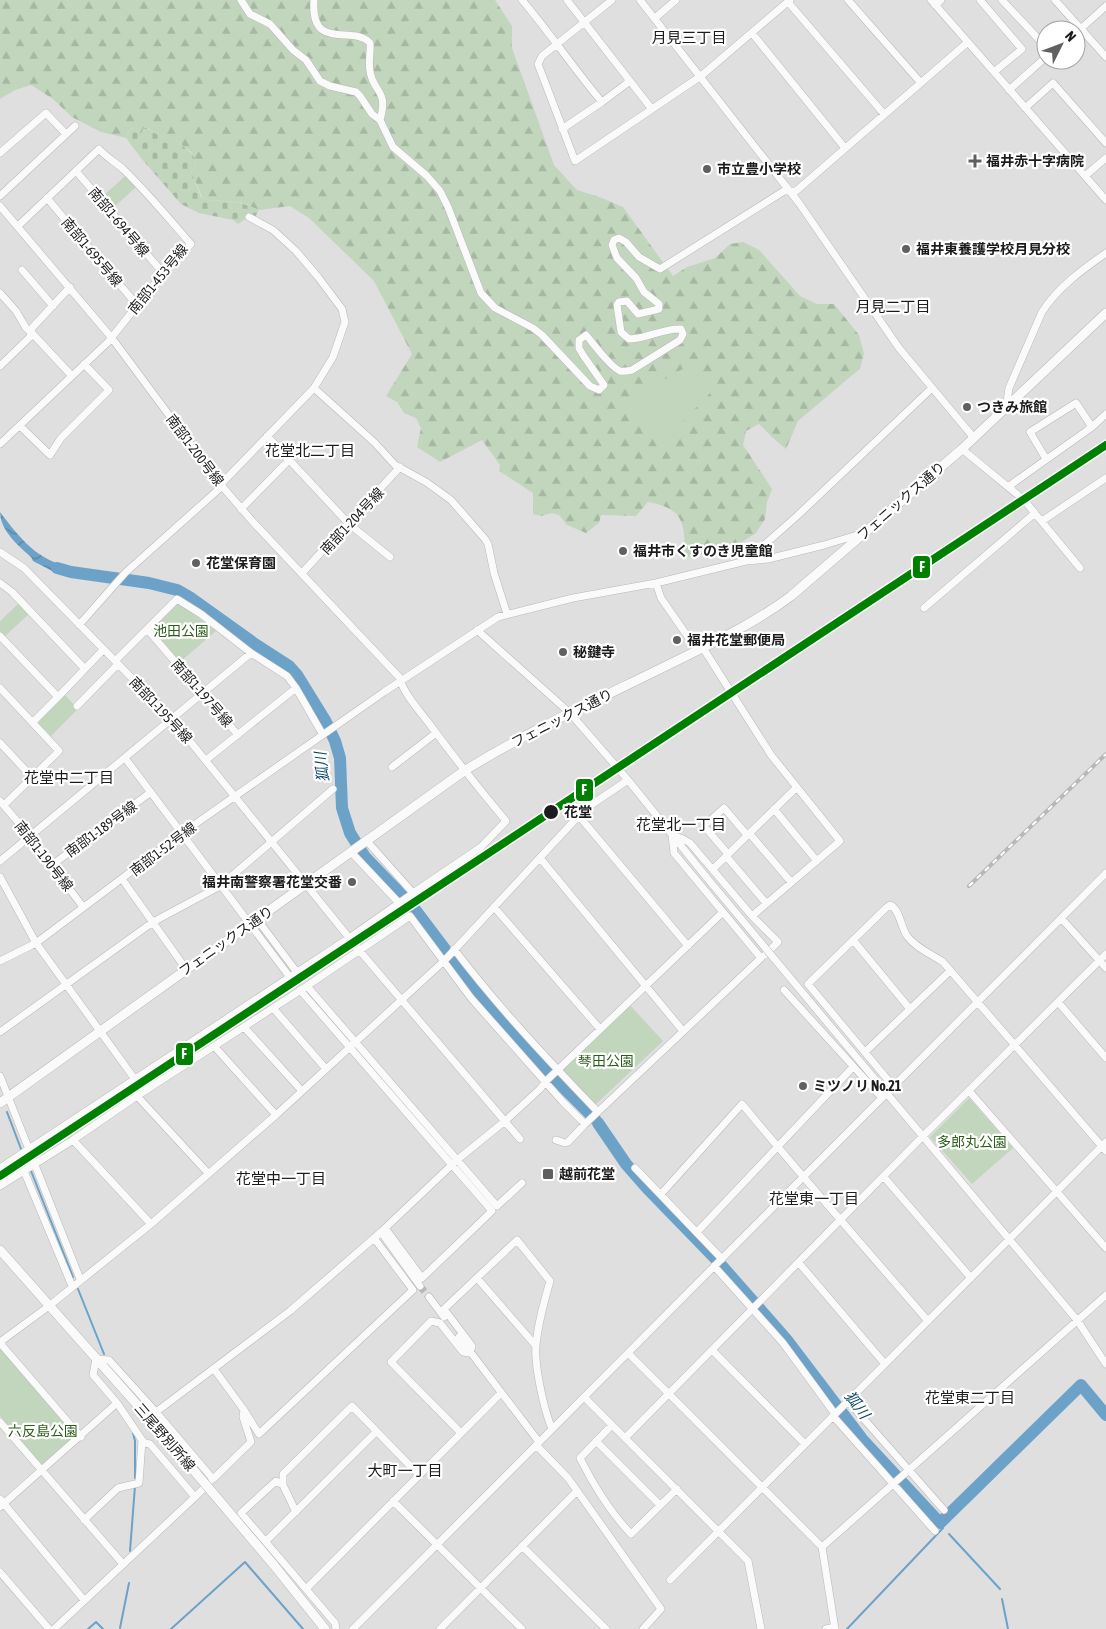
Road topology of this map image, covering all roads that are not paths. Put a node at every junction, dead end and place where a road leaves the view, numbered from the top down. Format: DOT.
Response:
graph roads {
  1 [pos="241,0"];
  2 [pos="314,0"];
  3 [pos="522,0"];
  4 [pos="566,0"];
  5 [pos="612,0"];
  6 [pos="640,0"];
  7 [pos="676,0"];
  8 [pos="848,0"];
  9 [pos="980,0"];
  10 [pos="1002,0"];
  11 [pos="1054,0"];
  12 [pos="789,1"];
  13 [pos="936,2"];
  14 [pos="1106,6"];
  15 [pos="655,18"];
  16 [pos="1070,20"];
  17 [pos="584,22"];
  18 [pos="1086,25"];
  19 [pos="752,33"];
  20 [pos="1036,36"];
  21 [pos="1086,37"];
  22 [pos="968,42"];
  23 [pos="557,43"];
  24 [pos="1106,56"];
  25 [pos="1036,66"];
  26 [pos="994,72"];
  27 [pos="701,76"];
  28 [pos="630,80"];
  29 [pos="921,83"];
  30 [pos="1009,90"];
  31 [pos="602,102"];
  32 [pos="651,108"];
  33 [pos="1025,108"];
  34 [pos="884,114"];
  35 [pos="380,120"];
  36 [pos="75,126"];
  37 [pos="562,129"];
  38 [pos="66,134"];
  39 [pos="1106,143"];
  40 [pos="845,148"];
  41 [pos="0,153"];
  42 [pos="1106,158"];
  43 [pos="76,171"];
  44 [pos="1085,176"];
  45 [pos="790,192"];
  46 [pos="0,196"];
  47 [pos="47,198"];
  48 [pos="1106,200"];
  49 [pos="0,206"];
  50 [pos="249,217"];
  51 [pos="18,226"];
  52 [pos="1106,253"];
  53 [pos="22,270"];
  54 [pos="163,273"];
  55 [pos="70,287"];
  56 [pos="0,293"];
  57 [pos="137,305"];
  58 [pos="53,306"];
  59 [pos="1106,313"];
  60 [pos="31,332"];
  61 [pos="111,337"];
  62 [pos="84,364"];
  63 [pos="0,366"];
  64 [pos="72,376"];
  65 [pos="314,388"];
  66 [pos="932,388"];
  67 [pos="1006,408"];
  68 [pos="1106,414"];
  69 [pos="20,426"];
  70 [pos="1092,427"];
  71 [pos="267,436"];
  72 [pos="974,438"];
  73 [pos="0,444"];
  74 [pos="962,449"];
  75 [pos="1046,459"];
  76 [pos="289,460"];
  77 [pos="400,467"];
  78 [pos="1106,478"];
  79 [pos="221,485"];
  80 [pos="1008,486"];
  81 [pos="242,509"];
  82 [pos="1035,513"];
  83 [pos="1042,521"];
  84 [pos="349,524"];
  85 [pos="865,532"];
  86 [pos="0,552"];
  87 [pos="390,557"];
  88 [pos="746,561"];
  89 [pos="1080,568"];
  90 [pos="302,573"];
  91 [pos="0,583"];
  92 [pos="656,583"];
  93 [pos="924,608"];
  94 [pos="507,614"];
  95 [pos="79,625"];
  96 [pos="147,629"];
  97 [pos="477,630"];
  98 [pos="0,636"];
  99 [pos="703,648"];
  100 [pos="104,650"];
  101 [pos="252,653"];
  102 [pos="117,662"];
  103 [pos="85,669"];
  104 [pos="401,683"];
  105 [pos="0,688"];
  106 [pos="296,688"];
  107 [pos="203,693"];
  108 [pos="58,697"];
  109 [pos="77,706"];
  110 [pos="570,713"];
  111 [pos="172,719"];
  112 [pos="33,722"];
  113 [pos="436,733"];
  114 [pos="238,734"];
  115 [pos="324,734"];
  116 [pos="0,744"];
  117 [pos="125,758"];
  118 [pos="206,760"];
  119 [pos="392,767"];
  120 [pos="464,771"];
  121 [pos="32,777"];
  122 [pos="628,780"];
  123 [pos="796,788"];
  124 [pos="333,789"];
  125 [pos="150,792"];
  126 [pos="236,796"];
  127 [pos="2,803"];
  128 [pos="774,809"];
  129 [pos="579,816"];
  130 [pos="181,834"];
  131 [pos="748,834"];
  132 [pos="672,835"];
  133 [pos="30,836"];
  134 [pos="272,841"];
  135 [pos="366,841"];
  136 [pos="352,851"];
  137 [pos="727,855"];
  138 [pos="540,858"];
  139 [pos="0,860"];
  140 [pos="817,861"];
  141 [pos="52,865"];
  142 [pos="712,869"];
  143 [pos="1106,873"];
  144 [pos="0,877"];
  145 [pos="122,879"];
  146 [pos="791,882"];
  147 [pos="306,884"];
  148 [pos="220,886"];
  149 [pos="412,894"];
  150 [pos="400,902"];
  151 [pos="766,903"];
  152 [pos="83,907"];
  153 [pos="494,907"];
  154 [pos="723,912"];
  155 [pos="752,916"];
  156 [pos="1061,918"];
  157 [pos="153,922"];
  158 [pos="254,922"];
  159 [pos="349,938"];
  160 [pos="853,940"];
  161 [pos="36,943"];
  162 [pos="688,946"];
  163 [pos="454,949"];
  164 [pos="359,950"];
  165 [pos="1106,954"];
  166 [pos="761,958"];
  167 [pos="444,960"];
  168 [pos="0,961"];
  169 [pos="1100,961"];
  170 [pos="1106,968"];
  171 [pos="186,969"];
  172 [pos="950,970"];
  173 [pos="296,971"];
  174 [pos="289,976"];
  175 [pos="66,985"];
  176 [pos="646,986"];
  177 [pos="303,988"];
  178 [pos="784,990"];
  179 [pos="401,1000"];
  180 [pos="977,1002"];
  181 [pos="1058,1002"];
  182 [pos="273,1008"];
  183 [pos="910,1009"];
  184 [pos="244,1027"];
  185 [pos="600,1029"];
  186 [pos="683,1031"];
  187 [pos="0,1032"];
  188 [pos="100,1032"];
  189 [pos="353,1045"];
  190 [pos="214,1046"];
  191 [pos="1015,1046"];
  192 [pos="864,1052"];
  193 [pos="1106,1058"];
  194 [pos="853,1067"];
  195 [pos="326,1069"];
  196 [pos="557,1071"];
  197 [pos="0,1076"];
  198 [pos="134,1078"];
  199 [pos="546,1081"];
  200 [pos="894,1086"];
  201 [pos="302,1091"];
  202 [pos="969,1091"];
  203 [pos="884,1095"];
  204 [pos="137,1096"];
  205 [pos="9,1097"];
  206 [pos="0,1103"];
  207 [pos="276,1115"];
  208 [pos="592,1117"];
  209 [pos="505,1121"];
  210 [pos="923,1136"];
  211 [pos="520,1139"];
  212 [pos="73,1140"];
  213 [pos="556,1140"];
  214 [pos="777,1146"];
  215 [pos="1105,1146"];
  216 [pos="28,1149"];
  217 [pos="454,1162"];
  218 [pos="35,1164"];
  219 [pos="0,1168"];
  220 [pos="635,1168"];
  221 [pos="24,1171"];
  222 [pos="208,1174"];
  223 [pos="884,1177"];
  224 [pos="802,1178"];
  225 [pos="522,1183"];
  226 [pos="0,1186"];
  227 [pos="1056,1192"];
  228 [pos="661,1194"];
  229 [pos="495,1208"];
  230 [pos="842,1220"];
  231 [pos="151,1224"];
  232 [pos="383,1230"];
  233 [pos="696,1232"];
  234 [pos="374,1238"];
  235 [pos="1009,1239"];
  236 [pos="1106,1248"];
  237 [pos="0,1250"];
  238 [pos="718,1262"];
  239 [pos="799,1263"];
  240 [pos="477,1278"];
  241 [pos="971,1278"];
  242 [pos="80,1280"];
  243 [pos="72,1286"];
  244 [pos="420,1286"];
  245 [pos="1106,1295"];
  246 [pos="430,1297"];
  247 [pos="49,1306"];
  248 [pos="755,1306"];
  249 [pos="1077,1320"];
  250 [pos="928,1321"];
  251 [pos="0,1342"];
  252 [pos="536,1346"];
  253 [pos="712,1350"];
  254 [pos="470,1353"];
  255 [pos="628,1353"];
  256 [pos="96,1359"];
  257 [pos="884,1364"];
  258 [pos="1106,1364"];
  259 [pos="214,1369"];
  260 [pos="501,1393"];
  261 [pos="668,1394"];
  262 [pos="584,1397"];
  263 [pos="848,1401"];
  264 [pos="117,1403"];
  265 [pos="244,1410"];
  266 [pos="156,1412"];
  267 [pos="837,1412"];
  268 [pos="0,1422"];
  269 [pos="612,1425"];
  270 [pos="552,1429"];
  271 [pos="376,1432"];
  272 [pos="461,1433"];
  273 [pos="81,1437"];
  274 [pos="625,1438"];
  275 [pos="142,1440"];
  276 [pos="596,1441"];
  277 [pos="538,1443"];
  278 [pos="805,1444"];
  279 [pos="909,1470"];
  280 [pos="41,1472"];
  281 [pos="419,1475"];
  282 [pos="213,1480"];
  283 [pos="897,1481"];
  284 [pos="283,1485"];
  285 [pos="762,1487"];
  286 [pos="677,1488"];
  287 [pos="577,1491"];
  288 [pos="195,1497"];
  289 [pos="393,1501"];
  290 [pos="1,1503"];
  291 [pos="660,1505"];
  292 [pos="944,1510"];
  293 [pos="296,1512"];
  294 [pos="84,1520"];
  295 [pos="719,1530"];
  296 [pos="935,1531"];
  297 [pos="266,1541"];
  298 [pos="438,1544"];
  299 [pos="522,1546"];
  300 [pos="822,1547"];
  301 [pos="123,1564"];
  302 [pos="0,1572"];
  303 [pos="670,1580"];
  304 [pos="307,1588"];
  305 [pos="481,1588"];
  306 [pos="84,1600"];
  307 [pos="835,1628"];
  308 [pos="49,1629"];
  309 [pos="54,1629"];
  310 [pos="325,1629"];
  311 [pos="336,1629"];
  312 [pos="353,1629"];
  313 [pos="440,1629"];
  314 [pos="522,1629"];
  315 [pos="606,1629"];
  316 [pos="644,1629"];
  317 [pos="761,1629"];
  318 [pos="826,1629"];
  1 -- 35 [label="street"];
  2 -- 35 [label="street"];
  3 -- 23 [label="street"];
  4 -- 17 [label="street"];
  5 -- 17 [label="street"];
  6 -- 15 [label="street"];
  7 -- 15 [label="street"];
  8 -- 29 [label="street"];
  9 -- 26 [label="street"];
  10 -- 20 [label="street"];
  11 -- 16 [label="street"];
  12 -- 19 [label="street"];
  12 -- 34 [label="street"];
  13 -- 22 [label="street"];
  14 -- 18 [label="street"];
  15 -- 27 [label="street"];
  17 -- 23 [label="street"];
  17 -- 28 [label="street"];
  19 -- 27 [label="street"];
  19 -- 40 [label="street"];
  21 -- 24 [label="street"];
  22 -- 26 [label="street"];
  22 -- 29 [label="street"];
  23 -- 31 [label="street"];
  23 -- 37 [label="street"];
  25 -- 30 [label="street"];
  26 -- 30 [label="street"];
  27 -- 32 [label="street"];
  27 -- 45 [label="street"];
  28 -- 31 [label="street"];
  28 -- 32 [label="street"];
  29 -- 34 [label="street"];
  30 -- 33 [label="street"];
  31 -- 37 [label="street"];
  32 -- 37 [label="street"];
  33 -- 39 [label="street"];
  33 -- 44 [label="street"];
  34 -- 40 [label="street"];
  35 -- 45 [label="street"];
  36 -- 38 [label="street"];
  38 -- 41 [label="street"];
  38 -- 46 [label="street"];
  40 -- 45 [label="street"];
  42 -- 44 [label="street"];
  43 -- 47 [label="street, 南部1-453号線"];
  43 -- 54 [label="street, 南部1-694号線"];
  43 -- 54 [label="street, 南部1-453号線"];
  44 -- 48 [label="street"];
  45 -- 66 [label="street"];
  47 -- 51 [label="street, 南部1-453号線"];
  47 -- 57 [label="street, 南部1-695号線"];
  49 -- 51 [label="street, 南部1-200号線"];
  50 -- 65 [label="street"];
  51 -- 55 [label="street, 南部1-200号線"];
  52 -- 67 [label="street"];
  53 -- 58 [label="street"];
  54 -- 57 [label="street, 南部1-453号線"];
  55 -- 58 [label="street"];
  55 -- 61 [label="street, 南部1-200号線"];
  56 -- 60 [label="street"];
  57 -- 61 [label="street, 南部1-453号線"];
  58 -- 60 [label="street"];
  59 -- 67 [label="main road, フェニックス通り"];
  60 -- 63 [label="street"];
  60 -- 64 [label="street"];
  61 -- 62 [label="street, 南部1-453号線"];
  61 -- 79 [label="street, 南部1-200号線"];
  62 -- 64 [label="street, 南部1-453号線"];
  62 -- 69 [label="street"];
  64 -- 69 [label="street, 南部1-453号線"];
  65 -- 71 [label="street"];
  65 -- 77 [label="street"];
  66 -- 72 [label="street"];
  66 -- 88 [label="street"];
  67 -- 72 [label="main road, フェニックス通り"];
  68 -- 70 [label="street"];
  69 -- 73 [label="street, 南部1-453号線"];
  70 -- 75 [label="street"];
  70 -- 75 [label="street"];
  71 -- 76 [label="street"];
  71 -- 79 [label="street"];
  72 -- 74 [label="main road, フェニックス通り"];
  74 -- 80 [label="street"];
  74 -- 85 [label="main road, フェニックス通り"];
  75 -- 80 [label="street"];
  76 -- 81 [label="street"];
  76 -- 84 [label="street"];
  77 -- 84 [label="street, 南部1-204号線"];
  77 -- 94 [label="street"];
  78 -- 83 [label="street"];
  79 -- 81 [label="street, 南部1-200号線"];
  79 -- 95 [label="street"];
  80 -- 82 [label="street"];
  81 -- 90 [label="street, 南部1-200号線"];
  82 -- 83 [label="street"];
  82 -- 93 [label="street"];
  83 -- 89 [label="street"];
  84 -- 87 [label="street"];
  84 -- 90 [label="street, 南部1-204号線"];
  85 -- 88 [label="street"];
  85 -- 99 [label="main road, フェニックス通り"];
  86 -- 95 [label="street, 南部1-195号線"];
  88 -- 92 [label="street"];
  90 -- 104 [label="street, 南部1-200号線"];
  91 -- 103 [label="street"];
  92 -- 94 [label="street"];
  92 -- 99 [label="street"];
  94 -- 97 [label="street"];
  95 -- 100 [label="street, 南部1-195号線"];
  96 -- 101 [label="street"];
  96 -- 102 [label="street"];
  96 -- 107 [label="street, 南部1-197号線"];
  97 -- 104 [label="street"];
  97 -- 110 [label="street"];
  98 -- 108 [label="street"];
  99 -- 110 [label="main road, フェニックス通り"];
  99 -- 123 [label="street"];
  100 -- 102 [label="street, 南部1-195号線"];
  100 -- 103 [label="street"];
  101 -- 106 [label="street"];
  101 -- 107 [label="street"];
  102 -- 109 [label="street"];
  102 -- 111 [label="street, 南部1-195号線"];
  103 -- 108 [label="street"];
  104 -- 113 [label="street, 南部1-200号線"];
  104 -- 115 [label="street, 南部1-52号線"];
  105 -- 112 [label="street, 南部1-190号線"];
  106 -- 114 [label="street"];
  106 -- 115 [label="street"];
  107 -- 111 [label="street"];
  107 -- 114 [label="street, 南部1-197号線"];
  108 -- 112 [label="street"];
  110 -- 120 [label="main road, フェニックス通り"];
  110 -- 122 [label="street"];
  111 -- 117 [label="street"];
  111 -- 118 [label="street, 南部1-195号線"];
  112 -- 121 [label="street, 南部1-190号線"];
  113 -- 119 [label="street"];
  113 -- 120 [label="street, 南部1-200号線"];
  114 -- 118 [label="street"];
  115 -- 126 [label="street, 南部1-52号線"];
  116 -- 121 [label="street"];
  117 -- 125 [label="street"];
  117 -- 133 [label="street"];
  118 -- 126 [label="street, 南部1-195号線"];
  120 -- 135 [label="main road, フェニックス通り"];
  120 -- 149 [label="street, 南部1-200号線"];
  121 -- 127 [label="street, 南部1-190号線"];
  122 -- 129 [label="street"];
  122 -- 132 [label="street"];
  123 -- 128 [label="street"];
  123 -- 140 [label="street"];
  124 -- 134 [label="street"];
  125 -- 130 [label="street"];
  125 -- 141 [label="street, 南部1-189号線"];
  126 -- 130 [label="street, 南部1-52号線"];
  126 -- 134 [label="street, 南部1-195号線"];
  127 -- 133 [label="street, 南部1-190号線"];
  128 -- 131 [label="street"];
  128 -- 140 [label="street"];
  129 -- 138 [label="street"];
  129 -- 162 [label="street"];
  130 -- 145 [label="street, 南部1-52号線"];
  130 -- 148 [label="street"];
  131 -- 137 [label="street"];
  131 -- 137 [label="street"];
  131 -- 146 [label="street"];
  132 -- 142 [label="street"];
  132 -- 154 [label="street"];
  132 -- 203 [label="street, bridge"];
  133 -- 139 [label="street"];
  133 -- 141 [label="street, 南部1-190号線"];
  134 -- 147 [label="street, 南部1-195号線"];
  134 -- 148 [label="street"];
  135 -- 136 [label="main road, フェニックス通り"];
  135 -- 149 [label="street"];
  136 -- 147 [label="main road, フェニックス通り"];
  136 -- 150 [label="street"];
  137 -- 142 [label="street"];
  137 -- 151 [label="street"];
  138 -- 153 [label="street"];
  138 -- 176 [label="street"];
  140 -- 146 [label="street"];
  141 -- 152 [label="street, 南部1-190号線"];
  142 -- 155 [label="street"];
  143 -- 156 [label="street"];
  144 -- 161 [label="street"];
  145 -- 152 [label="street, 南部1-52号線"];
  145 -- 157 [label="street"];
  146 -- 151 [label="street"];
  147 -- 158 [label="main road, フェニックス通り"];
  147 -- 159 [label="street, 南部1-195号線"];
  148 -- 157 [label="street"];
  148 -- 158 [label="street"];
  149 -- 150 [label="street"];
  150 -- 159 [label="street"];
  151 -- 155 [label="street"];
  152 -- 161 [label="street, 南部1-52号線"];
  153 -- 163 [label="street"];
  153 -- 185 [label="street"];
  154 -- 162 [label="street"];
  154 -- 166 [label="street"];
  155 -- 166 [label="street"];
  156 -- 169 [label="street"];
  156 -- 180 [label="street"];
  157 -- 171 [label="street"];
  157 -- 175 [label="street"];
  158 -- 171 [label="main road, フェニックス通り"];
  158 -- 173 [label="street"];
  158 -- 174 [label="street"];
  159 -- 164 [label="street, 南部1-195号線"];
  159 -- 173 [label="street"];
  160 -- 172 [label="street"];
  160 -- 183 [label="street"];
  160 -- 192 [label="street"];
  161 -- 168 [label="street, 南部1-52号線"];
  161 -- 175 [label="street"];
  162 -- 176 [label="street"];
  163 -- 167 [label="street"];
  163 -- 196 [label="street"];
  164 -- 167 [label="street"];
  164 -- 177 [label="street"];
  164 -- 179 [label="street, 南部1-195号線"];
  165 -- 169 [label="street"];
  166 -- 186 [label="street"];
  167 -- 179 [label="street"];
  167 -- 199 [label="street"];
  169 -- 170 [label="street"];
  169 -- 181 [label="street"];
  171 -- 188 [label="main road, フェニックス通り"];
  172 -- 180 [label="street"];
  172 -- 183 [label="street"];
  173 -- 174 [label="street"];
  174 -- 198 [label="street"];
  175 -- 187 [label="street"];
  175 -- 188 [label="street"];
  176 -- 185 [label="street"];
  176 -- 186 [label="street"];
  177 -- 182 [label="street"];
  177 -- 189 [label="street"];
  178 -- 194 [label="street"];
  179 -- 189 [label="street"];
  179 -- 209 [label="street, 南部1-195号線"];
  180 -- 191 [label="street"];
  180 -- 200 [label="street"];
  181 -- 191 [label="street"];
  181 -- 193 [label="street"];
  182 -- 184 [label="street"];
  182 -- 195 [label="street"];
  183 -- 192 [label="street"];
  184 -- 190 [label="street"];
  184 -- 201 [label="street"];
  185 -- 196 [label="street"];
  186 -- 208 [label="street"];
  188 -- 198 [label="street"];
  188 -- 205 [label="main road, フェニックス通り"];
  189 -- 195 [label="street"];
  189 -- 217 [label="street"];
  190 -- 204 [label="street"];
  190 -- 207 [label="street"];
  191 -- 202 [label="street"];
  191 -- 215 [label="street"];
  192 -- 200 [label="street"];
  194 -- 203 [label="street"];
  194 -- 214 [label="street"];
  195 -- 201 [label="street"];
  196 -- 199 [label="street"];
  196 -- 208 [label="street"];
  197 -- 205 [label="street"];
  198 -- 216 [label="street"];
  199 -- 208 [label="street"];
  199 -- 209 [label="street"];
  200 -- 203 [label="street"];
  201 -- 207 [label="street"];
  202 -- 210 [label="street"];
  202 -- 227 [label="street"];
  203 -- 210 [label="street"];
  203 -- 224 [label="street"];
  204 -- 212 [label="street"];
  204 -- 222 [label="street"];
  205 -- 206 [label="main road, フェニックス通り"];
  205 -- 216 [label="street"];
  207 -- 222 [label="street"];
  208 -- 213 [label="street"];
  209 -- 211 [label="street, 南部1-195号線"];
  209 -- 217 [label="street"];
  210 -- 223 [label="street"];
  210 -- 235 [label="street"];
  212 -- 218 [label="street"];
  212 -- 231 [label="street"];
  214 -- 224 [label="street"];
  214 -- 228 [label="street"];
  214 -- 233 [label="street"];
  215 -- 227 [label="street"];
  216 -- 218 [label="street"];
  216 -- 219 [label="street"];
  217 -- 229 [label="street"];
  217 -- 232 [label="street"];
  218 -- 221 [label="street"];
  218 -- 242 [label="street"];
  220 -- 228 [label="street"];
  221 -- 226 [label="street"];
  221 -- 243 [label="street"];
  222 -- 231 [label="street"];
  223 -- 230 [label="street"];
  223 -- 241 [label="street"];
  224 -- 230 [label="street"];
  224 -- 238 [label="street"];
  225 -- 229 [label="street"];
  227 -- 235 [label="street"];
  227 -- 236 [label="street"];
  228 -- 233 [label="street"];
  229 -- 232 [label="street"];
  230 -- 239 [label="street"];
  230 -- 250 [label="street"];
  231 -- 242 [label="street"];
  232 -- 234 [label="street"];
  232 -- 244 [label="street"];
  233 -- 238 [label="street"];
  234 -- 259 [label="street"];
  234 -- 265 [label="street"];
  235 -- 241 [label="street"];
  235 -- 249 [label="street"];
  237 -- 247 [label="main road, 三尾野別所線"];
  238 -- 248 [label="street"];
  238 -- 255 [label="street"];
  239 -- 248 [label="street"];
  239 -- 257 [label="street"];
  240 -- 252 [label="street"];
  240 -- 252 [label="street"];
  240 -- 254 [label="street"];
  241 -- 250 [label="street"];
  242 -- 243 [label="street"];
  243 -- 247 [label="street"];
  245 -- 249 [label="street"];
  246 -- 254 [label="street"];
  247 -- 251 [label="street"];
  247 -- 256 [label="main road, 三尾野別所線"];
  248 -- 253 [label="street"];
  248 -- 267 [label="street"];
  249 -- 258 [label="street"];
  249 -- 279 [label="street"];
  250 -- 257 [label="street"];
  251 -- 273 [label="street"];
  252 -- 270 [label="street"];
  253 -- 261 [label="street"];
  253 -- 278 [label="street"];
  254 -- 260 [label="street"];
  254 -- 272 [label="street"];
  255 -- 261 [label="street"];
  255 -- 262 [label="street"];
  256 -- 264 [label="street"];
  256 -- 266 [label="street"];
  256 -- 310 [label="main road, 三尾野別所線, bridge"];
  257 -- 263 [label="street"];
  259 -- 265 [label="street"];
  259 -- 266 [label="street"];
  260 -- 272 [label="street"];
  260 -- 277 [label="street"];
  261 -- 274 [label="street"];
  261 -- 285 [label="street"];
  262 -- 269 [label="street"];
  262 -- 270 [label="street"];
  263 -- 267 [label="street"];
  263 -- 279 [label="street"];
  264 -- 273 [label="street"];
  264 -- 275 [label="street"];
  265 -- 282 [label="street"];
  266 -- 282 [label="street"];
  267 -- 278 [label="street"];
  267 -- 283 [label="street"];
  268 -- 280 [label="street"];
  269 -- 274 [label="street"];
  269 -- 276 [label="street"];
  270 -- 277 [label="street"];
  271 -- 281 [label="street"];
  271 -- 284 [label="street"];
  271 -- 293 [label="street"];
  272 -- 281 [label="street"];
  273 -- 280 [label="street"];
  274 -- 286 [label="street"];
  275 -- 288 [label="street"];
  275 -- 294 [label="street"];
  276 -- 291 [label="street"];
  276 -- 291 [label="street"];
  277 -- 287 [label="street"];
  277 -- 298 [label="street"];
  278 -- 285 [label="street"];
  279 -- 283 [label="street"];
  279 -- 292 [label="street"];
  280 -- 290 [label="street"];
  280 -- 294 [label="street"];
  281 -- 289 [label="street"];
  282 -- 288 [label="street"];
  283 -- 296 [label="street"];
  283 -- 300 [label="street"];
  284 -- 293 [label="street"];
  284 -- 297 [label="street"];
  285 -- 295 [label="street"];
  285 -- 300 [label="street"];
  286 -- 291 [label="street"];
  286 -- 295 [label="street"];
  287 -- 299 [label="street"];
  287 -- 316 [label="street"];
  288 -- 301 [label="street"];
  289 -- 298 [label="street"];
  289 -- 304 [label="street"];
  290 -- 306 [label="street"];
  293 -- 297 [label="street"];
  294 -- 301 [label="street"];
  295 -- 303 [label="street"];
  295 -- 317 [label="street"];
  297 -- 304 [label="street"];
  298 -- 305 [label="street"];
  298 -- 312 [label="street"];
  299 -- 305 [label="street"];
  299 -- 315 [label="street"];
  300 -- 307 [label="street"];
  301 -- 306 [label="street"];
  302 -- 308 [label="street"];
  304 -- 311 [label="street"];
  305 -- 313 [label="street"];
  305 -- 314 [label="street"];
  306 -- 309 [label="street"];
  307 -- 318 [label="street"];
}
